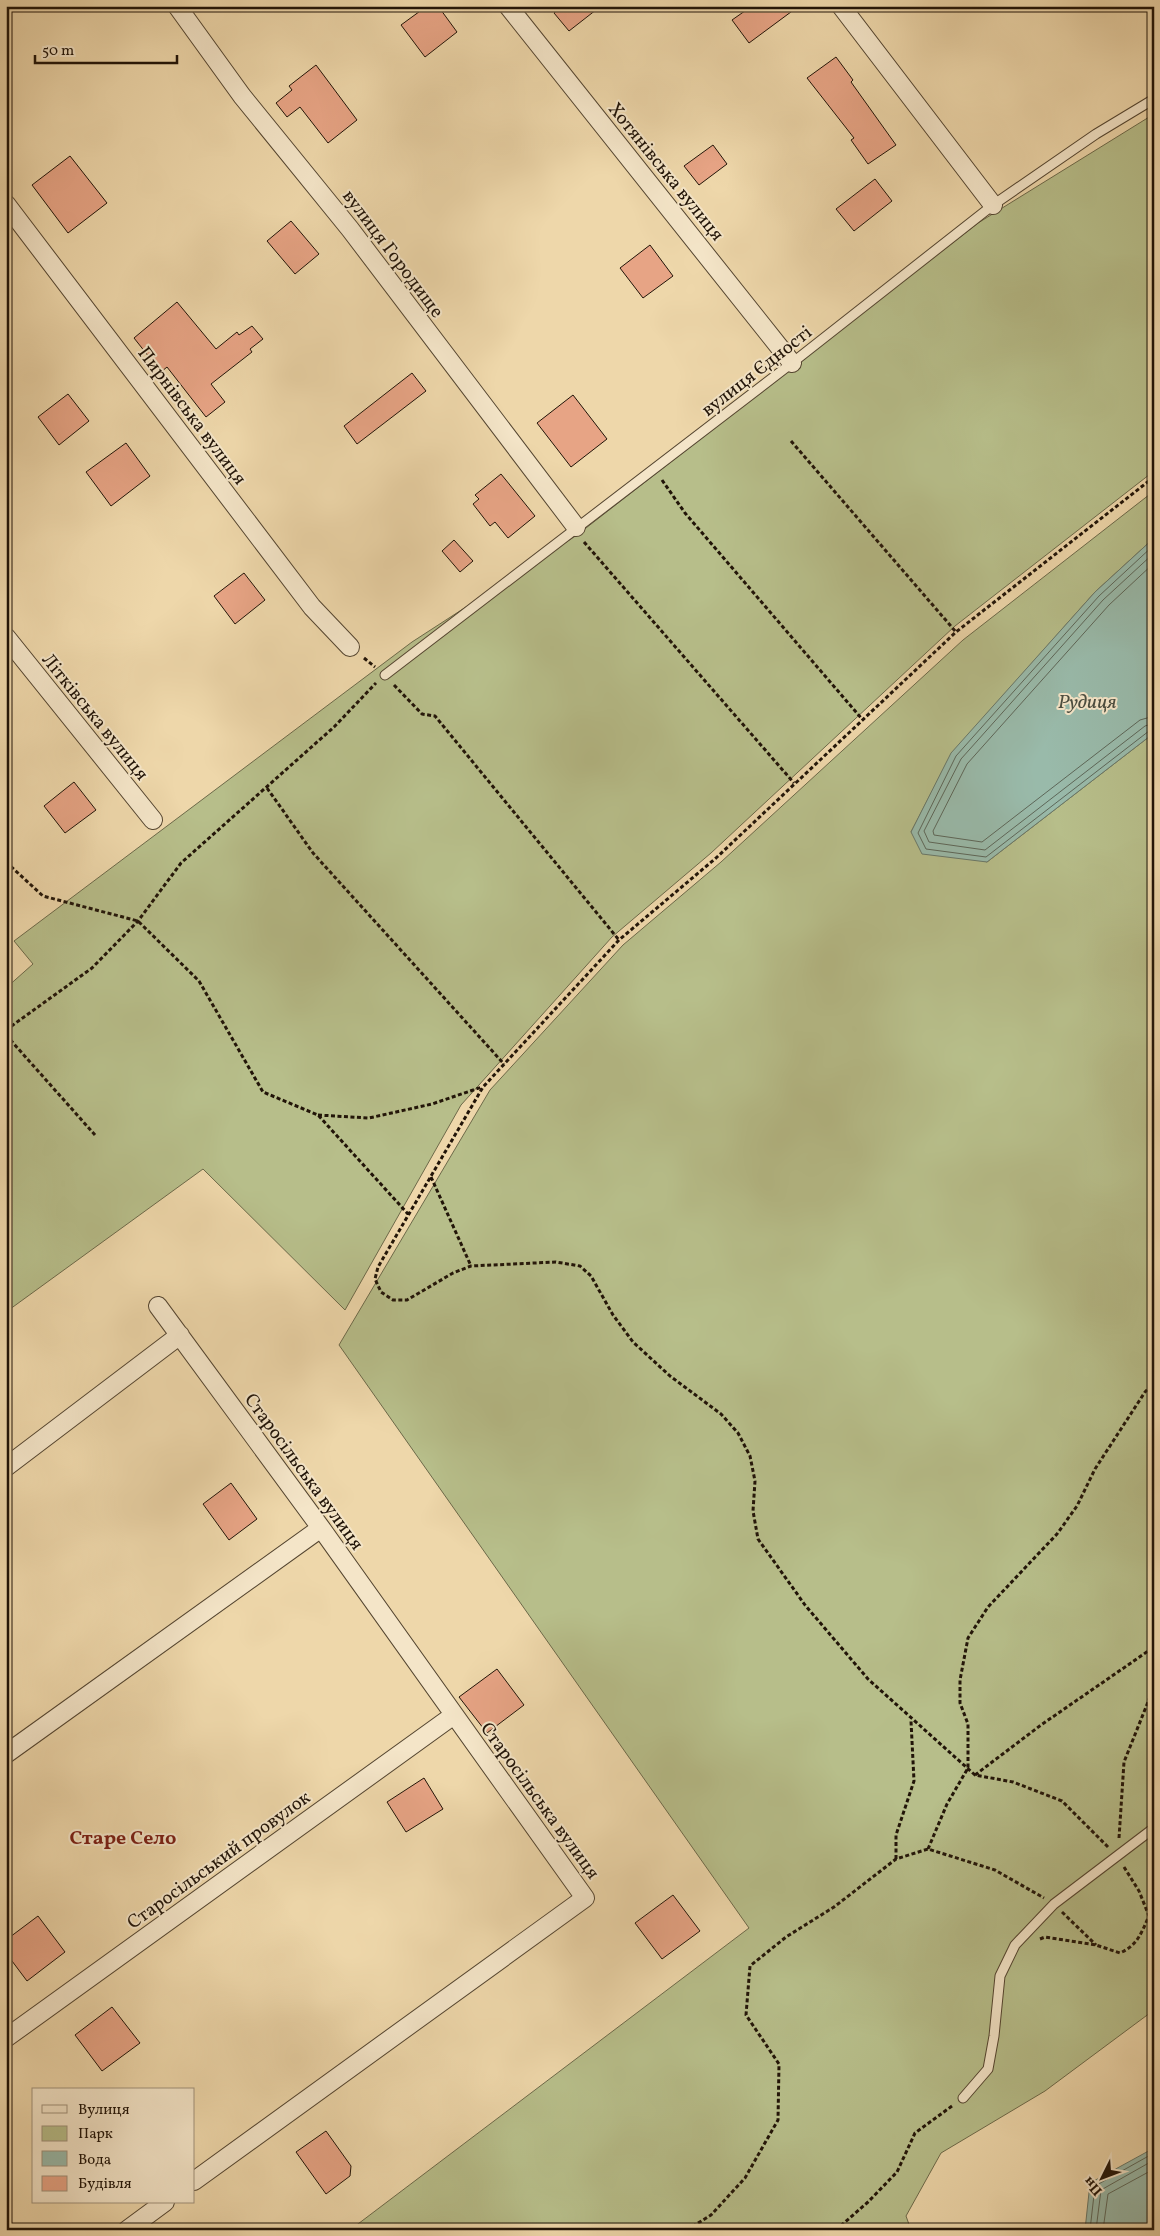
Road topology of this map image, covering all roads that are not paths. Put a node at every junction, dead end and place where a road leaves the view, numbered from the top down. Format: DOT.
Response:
graph roads {
  1 [pos="177,6"];
  2 [pos="508,6"];
  3 [pos="841,6"];
  4 [pos="1154,99"];
  5 [pos="6,204"];
  6 [pos="993,205"];
  7 [pos="792,363"];
  8 [pos="574,528"];
  9 [pos="6,637"];
  10 [pos="350,647"];
  11 [pos="385,675"];
  12 [pos="153,820"];
  13 [pos="158,1306"];
  14 [pos="180,1335"];
  15 [pos="6,1467"];
  16 [pos="322,1528"];
  17 [pos="454,1715"];
  18 [pos="6,1754"];
  19 [pos="1154,1828"];
  20 [pos="6,2038"];
  21 [pos="963,2098"];
  22 [pos="195,2180"];
  23 [pos="162,2204"];
  24 [pos="127,2230"];
  1 -- 8 [label="street, вулиця Городище"];
  2 -- 7 [label="street, Хотянівська вулиця"];
  3 -- 6 [label="street"];
  4 -- 6 [label="lane, вулиця Єдності"];
  5 -- 10 [label="street, Пирнівська вулиця"];
  6 -- 7 [label="lane, вулиця Єдності"];
  7 -- 8 [label="lane, вулиця Єдності"];
  8 -- 11 [label="lane, вулиця Єдності"];
  9 -- 12 [label="street, Літківська вулиця"];
  13 -- 14 [label="street, Старосільська вулиця"];
  14 -- 15 [label="street"];
  14 -- 16 [label="street, Старосільська вулиця"];
  16 -- 17 [label="street, Старосільська вулиця"];
  16 -- 18 [label="street"];
  17 -- 20 [label="street, Старосільський провулок"];
  17 -- 22 [label="street, Старосільська вулиця"];
  19 -- 21 [label="lane"];
  23 -- 24 [label="street"];
}
